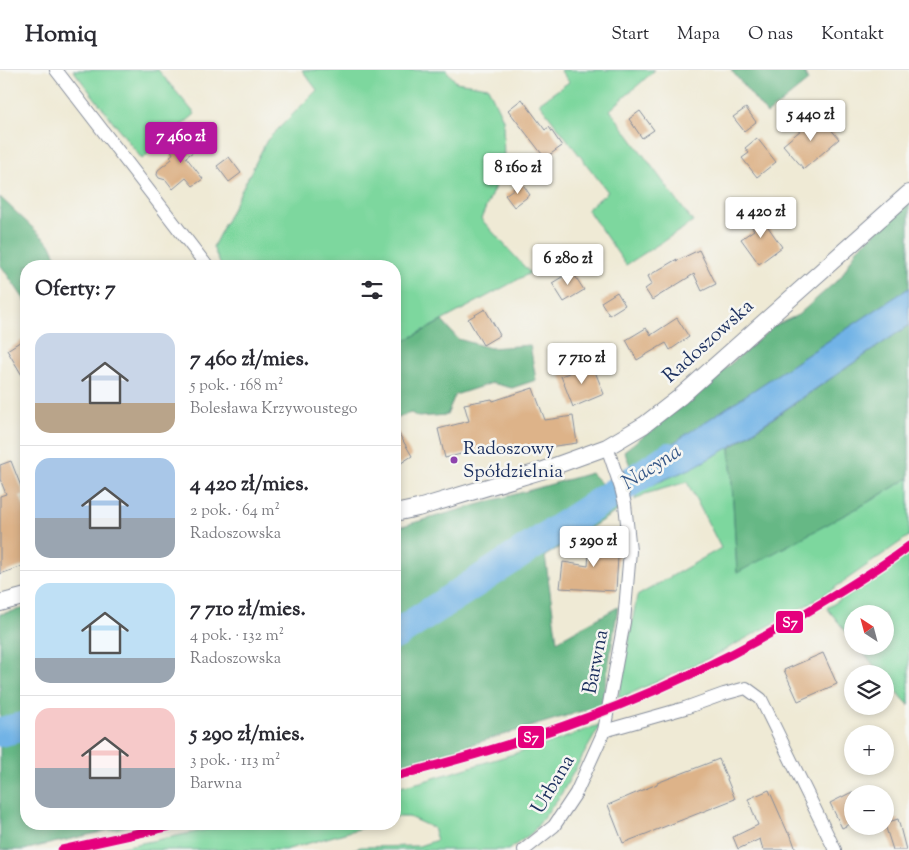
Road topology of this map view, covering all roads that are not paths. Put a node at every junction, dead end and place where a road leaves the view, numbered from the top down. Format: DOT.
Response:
graph roads {
  1 [pos="56,70"];
  2 [pos="909,193"];
  3 [pos="201,260"];
  4 [pos="607,448"];
  5 [pos="401,512"];
  6 [pos="20,598"];
  7 [pos="0,603"];
  8 [pos="604,731"];
  9 [pos="524,850"];
  10 [pos="835,850"];
  1 -- 3 [label="street"];
  2 -- 4 [label="street, Radoszowska"];
  4 -- 5 [label="street, Radoszowska"];
  4 -- 8 [label="street, Barwna"];
  6 -- 7 [label="street"];
  8 -- 9 [label="street, Urbana"];
  8 -- 10 [label="street"];
}
